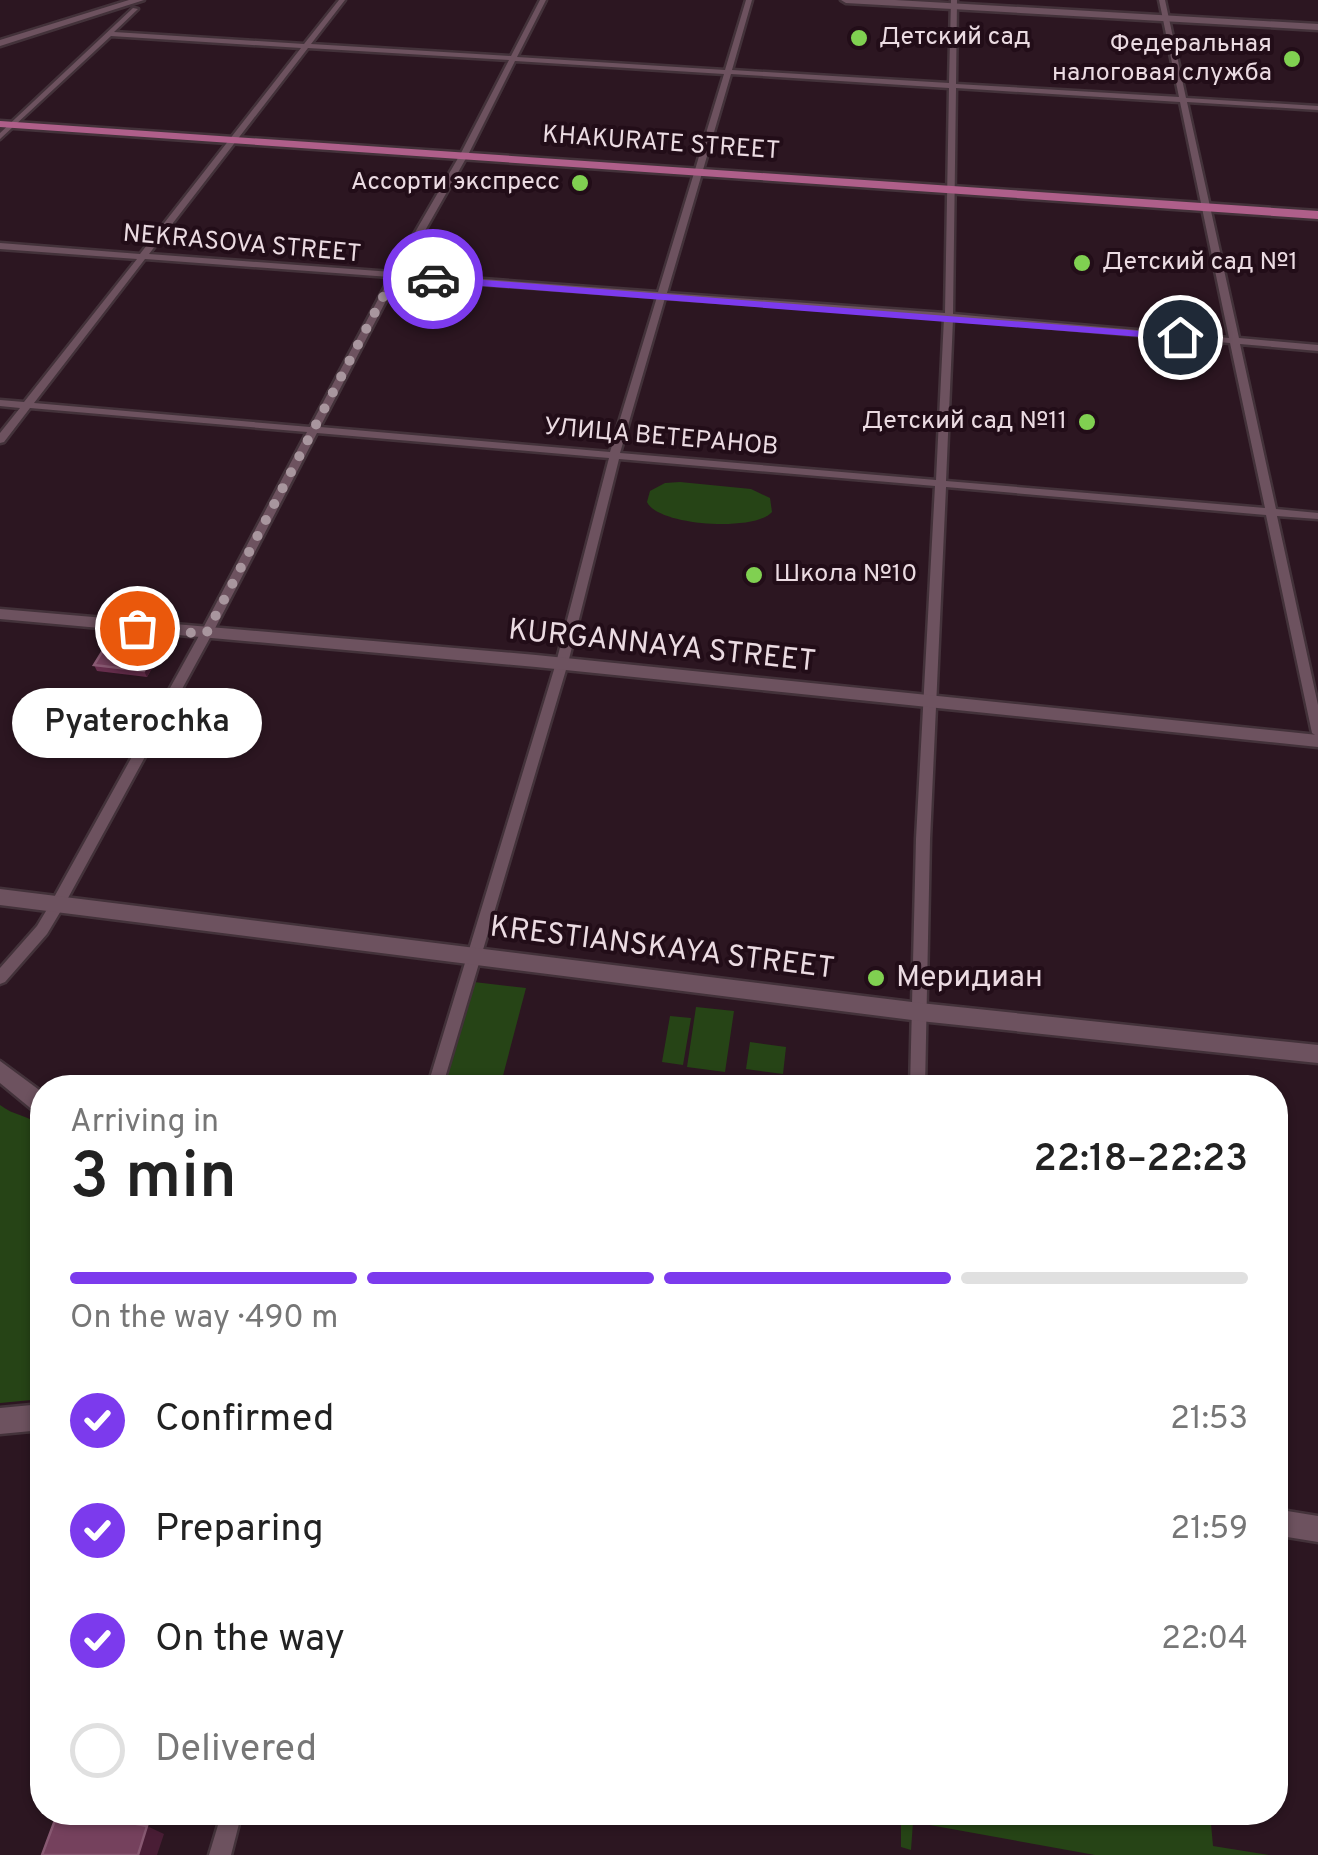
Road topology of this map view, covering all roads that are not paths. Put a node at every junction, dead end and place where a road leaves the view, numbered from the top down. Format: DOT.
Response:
graph roads {
  1 [pos="342,0"];
  2 [pos="543,0"];
  3 [pos="749,0"];
  4 [pos="846,0"];
  5 [pos="1162,0"];
  6 [pos="954,3"];
  7 [pos="137,4"];
  8 [pos="1166,18"];
  9 [pos="1318,27"];
  10 [pos="111,34"];
  11 [pos="0,43"];
  12 [pos="308,46"];
  13 [pos="511,58"];
  14 [pos="726,71"];
  15 [pos="952,85"];
  16 [pos="1184,99"];
  17 [pos="1318,108"];
  18 [pos="7,124"];
  19 [pos="0,138"];
  20 [pos="235,139"];
  21 [pos="466,154"];
  22 [pos="702,170"];
  23 [pos="952,187"];
  24 [pos="1206,206"];
  25 [pos="1318,215"];
  26 [pos="0,246"];
  27 [pos="143,257"];
  28 [pos="394,276"];
  29 [pos="664,296"];
  30 [pos="948,316"];
  31 [pos="1235,342"];
  32 [pos="1318,348"];
  33 [pos="0,403"];
  34 [pos="28,405"];
  35 [pos="311,430"];
  36 [pos="0,440"];
  37 [pos="614,457"];
  38 [pos="942,484"];
  39 [pos="1272,512"];
  40 [pos="1318,516"];
  41 [pos="0,614"];
  42 [pos="206,634"];
  43 [pos="562,664"];
  44 [pos="931,701"];
  45 [pos="1318,732"];
  46 [pos="1318,741"];
  47 [pos="0,897"];
  48 [pos="57,905"];
  49 [pos="472,955"];
  50 [pos="0,978"];
  51 [pos="920,1012"];
  52 [pos="1318,1054"];
  53 [pos="0,1070"];
  54 [pos="438,1075"];
  55 [pos="918,1075"];
  56 [pos="30,1094"];
  57 [pos="30,1417"];
  58 [pos="0,1421"];
  59 [pos="1288,1524"];
  60 [pos="1318,1528"];
  61 [pos="228,1825"];
  62 [pos="220,1855"];
  1 -- 12 [label="street"];
  2 -- 13 [label="street"];
  3 -- 14 [label="street"];
  4 -- 6 [label="street"];
  5 -- 8 [label="street"];
  6 -- 8 [label="street"];
  6 -- 15 [label="street"];
  7 -- 10 [label="street"];
  7 -- 11 [label="street"];
  8 -- 9 [label="street"];
  8 -- 16 [label="street"];
  10 -- 12 [label="street"];
  10 -- 18 [label="street"];
  12 -- 13 [label="street"];
  12 -- 20 [label="street"];
  13 -- 14 [label="street"];
  13 -- 21 [label="street"];
  14 -- 15 [label="street"];
  14 -- 22 [label="street"];
  15 -- 16 [label="street"];
  15 -- 23 [label="street"];
  16 -- 17 [label="street"];
  16 -- 24 [label="street"];
  18 -- 19 [label="street"];
  18 -- 20 [label="main road, KHAKURATE STREET"];
  20 -- 21 [label="main road, KHAKURATE STREET"];
  20 -- 27 [label="street"];
  21 -- 22 [label="main road, KHAKURATE STREET"];
  21 -- 28 [label="street"];
  22 -- 23 [label="main road, KHAKURATE STREET"];
  22 -- 29 [label="street"];
  23 -- 24 [label="main road, KHAKURATE STREET"];
  23 -- 30 [label="street"];
  24 -- 25 [label="main road, KHAKURATE STREET"];
  24 -- 31 [label="street"];
  26 -- 27 [label="street, NEKRASOVA STREET"];
  27 -- 28 [label="street, NEKRASOVA STREET"];
  27 -- 34 [label="street"];
  28 -- 29 [label="street, NEKRASOVA STREET"];
  28 -- 35 [label="street"];
  29 -- 30 [label="street, NEKRASOVA STREET"];
  29 -- 37 [label="street"];
  30 -- 31 [label="street, NEKRASOVA STREET"];
  30 -- 38 [label="street"];
  31 -- 32 [label="street, NEKRASOVA STREET"];
  31 -- 39 [label="street"];
  33 -- 34 [label="street, УЛИЦА ВЕТЕРАНОВ"];
  34 -- 35 [label="street, УЛИЦА ВЕТЕРАНОВ"];
  34 -- 36 [label="street"];
  35 -- 37 [label="street, УЛИЦА ВЕТЕРАНОВ"];
  35 -- 42 [label="street"];
  37 -- 38 [label="street, УЛИЦА ВЕТЕРАНОВ"];
  37 -- 43 [label="street"];
  38 -- 39 [label="street, УЛИЦА ВЕТЕРАНОВ"];
  38 -- 44 [label="street"];
  39 -- 40 [label="street, УЛИЦА ВЕТЕРАНОВ"];
  39 -- 45 [label="street"];
  41 -- 42 [label="street, KURGANNAYA STREET"];
  42 -- 43 [label="street, KURGANNAYA STREET"];
  42 -- 48 [label="street"];
  43 -- 44 [label="street, KURGANNAYA STREET"];
  43 -- 49 [label="street"];
  44 -- 46 [label="street, KURGANNAYA STREET"];
  44 -- 51 [label="street"];
  47 -- 48 [label="street, KRESTIANSKAYA STREET"];
  48 -- 49 [label="street, KRESTIANSKAYA STREET"];
  48 -- 50 [label="street"];
  49 -- 51 [label="street, KRESTIANSKAYA STREET"];
  49 -- 54 [label="street"];
  51 -- 52 [label="street, KRESTIANSKAYA STREET"];
  51 -- 55 [label="street"];
  53 -- 56 [label="street"];
  57 -- 58 [label="street"];
  59 -- 60 [label="street"];
  61 -- 62 [label="street"];
}
